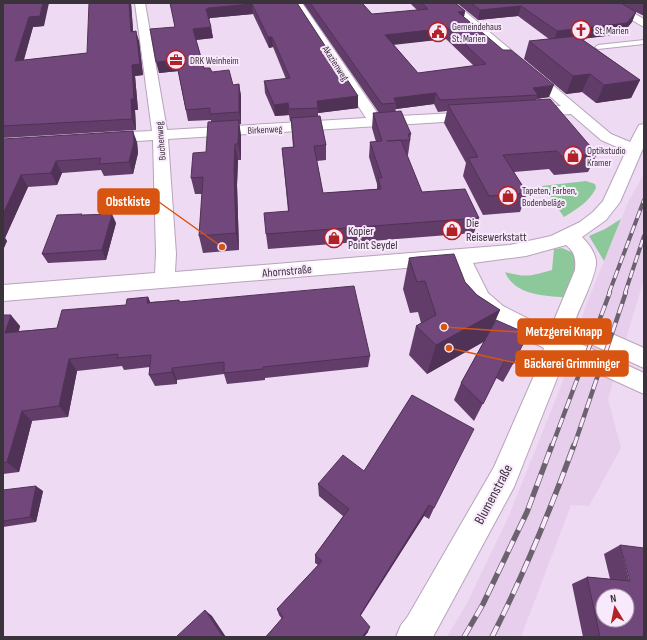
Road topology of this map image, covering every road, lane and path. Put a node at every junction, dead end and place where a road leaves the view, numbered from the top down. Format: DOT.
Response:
graph roads {
  1 [pos="140,3"];
  2 [pos="297,3"];
  3 [pos="449,3"];
  4 [pos="607,3"];
  5 [pos="644,24"];
  6 [pos="644,42"];
  7 [pos="598,47"];
  8 [pos="574,110"];
  9 [pos="515,113"];
  10 [pos="493,115"];
  11 [pos="376,122"];
  12 [pos="644,128"];
  13 [pos="160,134"];
  14 [pos="92,138"];
  15 [pos="634,149"];
  16 [pos="568,236"];
  17 [pos="461,257"];
  18 [pos="165,280"];
  19 [pos="3,293"];
  20 [pos="560,333"];
  21 [pos="644,358"];
  22 [pos="644,384"];
  23 [pos="413,637"];
  1 -- 13 [label="street, Buchenweg"];
  2 -- 11 [label="street, Akazienweg"];
  3 -- 8 [label="street"];
  4 -- 5 [label="street"];
  6 -- 7 [label="lane"];
  8 -- 9 [label="street"];
  8 -- 15 [label="street"];
  10 -- 11 [label="street, Birkenweg"];
  11 -- 13 [label="street, Birkenweg"];
  12 -- 15 [label="street, Ahornstraße"];
  13 -- 14 [label="street, Birkenweg"];
  13 -- 18 [label="street, Buchenweg"];
  15 -- 16 [label="street, Ahornstraße"];
  16 -- 17 [label="street, Ahornstraße"];
  16 -- 20 [label="street, Blumenstraße"];
  17 -- 18 [label="street, Ahornstraße"];
  17 -- 20 [label="street"];
  18 -- 19 [label="street, Ahornstraße"];
  20 -- 21 [label="street"];
  20 -- 22 [label="street"];
  20 -- 23 [label="street, Blumenstraße"];
}
